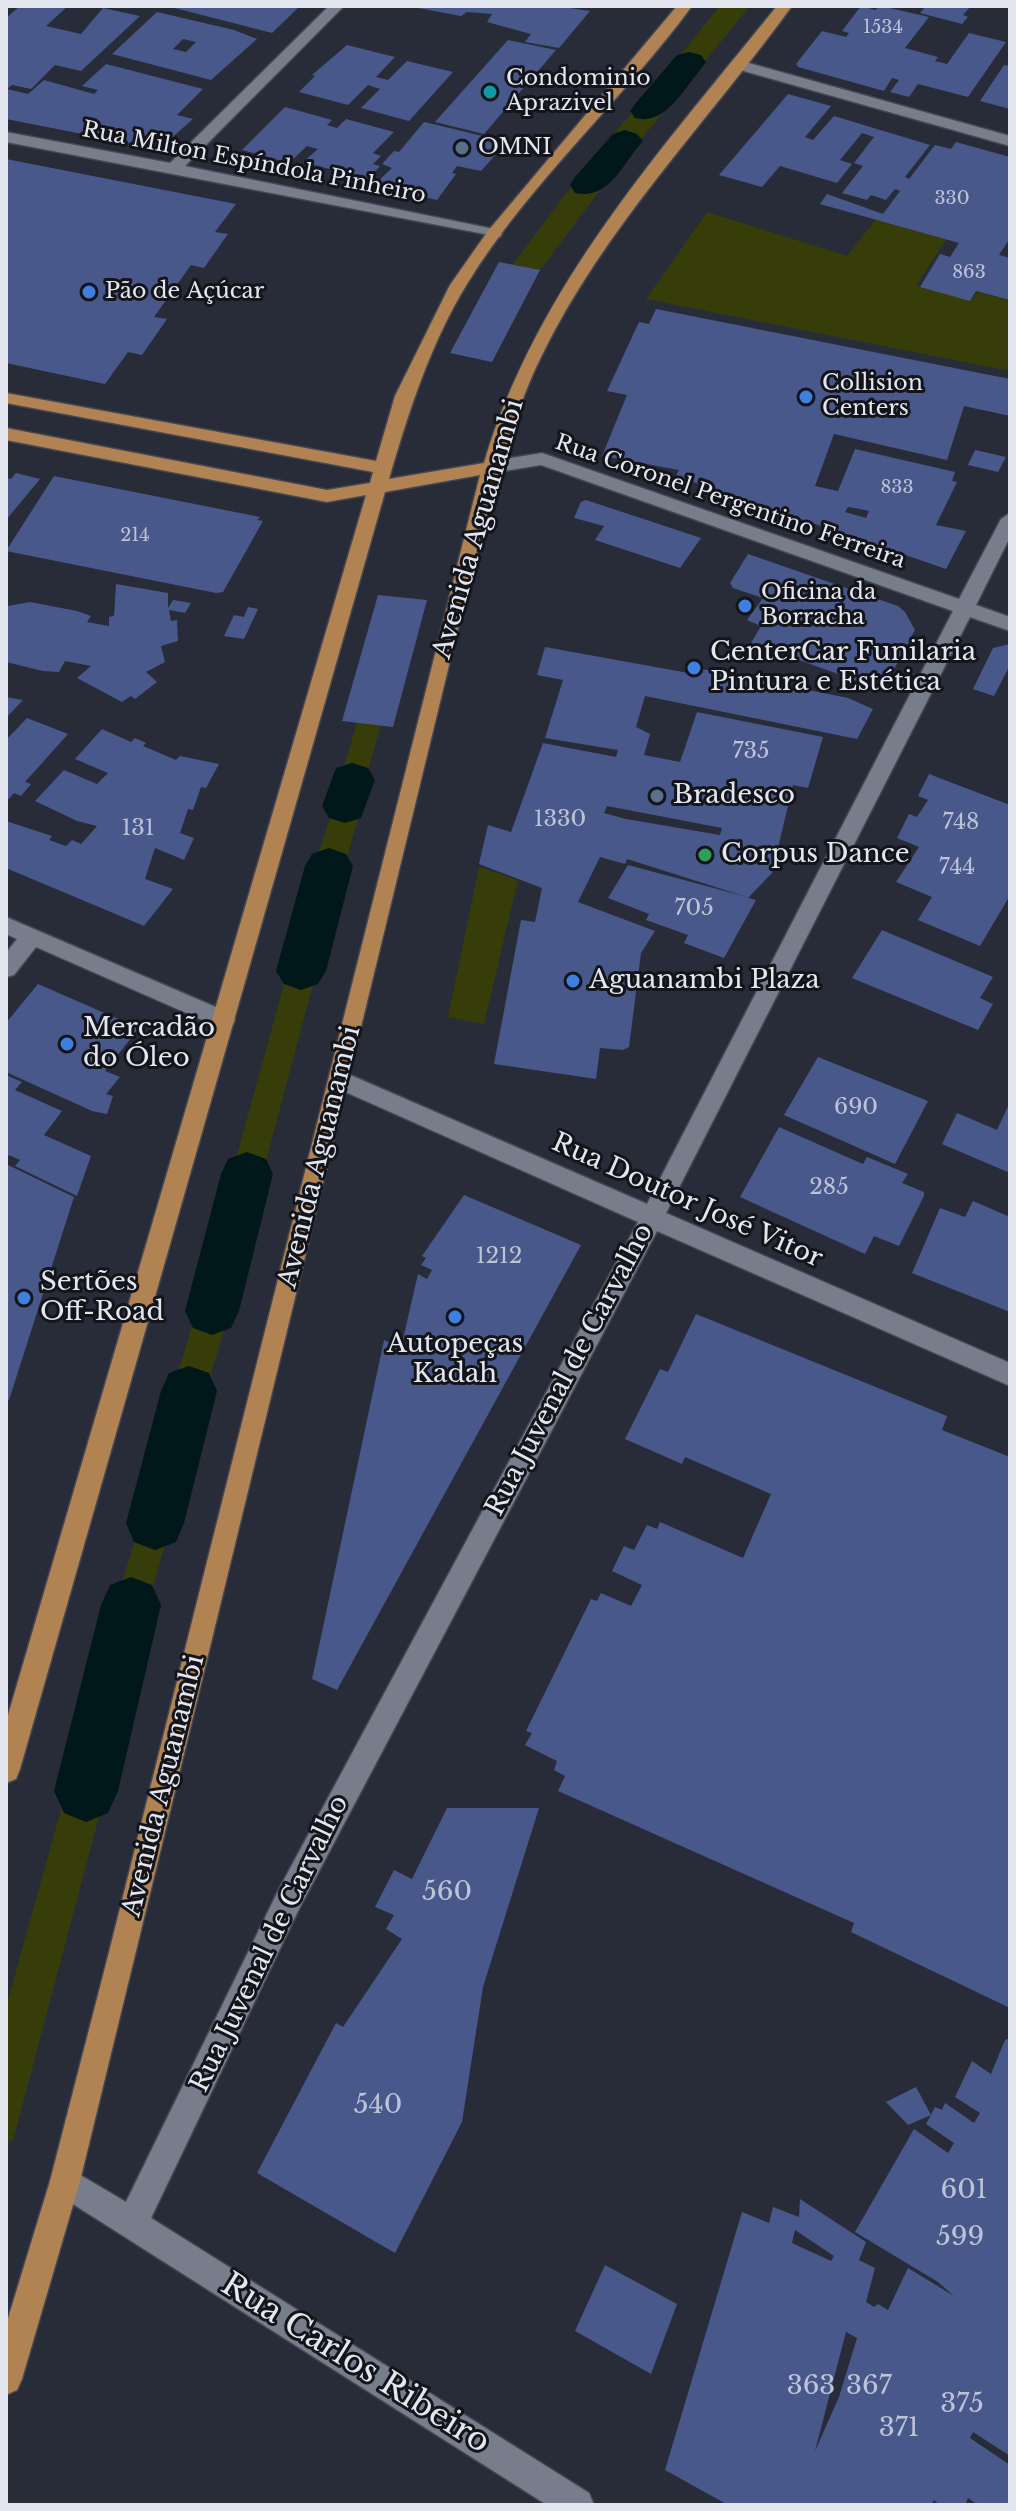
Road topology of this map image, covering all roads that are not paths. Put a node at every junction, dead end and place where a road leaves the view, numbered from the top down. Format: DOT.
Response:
graph roads {
  1 [pos="337,6"];
  2 [pos="685,6"];
  3 [pos="785,6"];
  4 [pos="738,65"];
  5 [pos="6,137"];
  6 [pos="1010,141"];
  7 [pos="174,168"];
  8 [pos="494,234"];
  9 [pos="6,398"];
  10 [pos="6,434"];
  11 [pos="492,467"];
  12 [pos="382,478"];
  13 [pos="1010,519"];
  14 [pos="961,609"];
  15 [pos="1010,624"];
  16 [pos="6,925"];
  17 [pos="32,936"];
  18 [pos="6,969"];
  19 [pos="224,1020"];
  20 [pos="340,1080"];
  21 [pos="653,1216"];
  22 [pos="1010,1375"];
  23 [pos="6,1769"];
  24 [pos="65,2181"];
  25 [pos="133,2222"];
  26 [pos="6,2379"];
  27 [pos="577,2505"];
  1 -- 7 [label="street"];
  2 -- 8 [label="main road"];
  3 -- 4 [label="main road, Avenida Aguanambi"];
  4 -- 6 [label="street"];
  4 -- 11 [label="main road, Avenida Aguanambi"];
  5 -- 7 [label="street, Rua Milton Espíndola Pinheiro"];
  7 -- 8 [label="street, Rua Milton Espíndola Pinheiro"];
  8 -- 12 [label="main road"];
  9 -- 12 [label="main road, Rua Coronel Pergentino Ferreira"];
  10 -- 12 [label="main road, Rua Coronel Pergentino Ferreira"];
  11 -- 12 [label="main road, Rua Coronel Pergentino Ferreira"];
  11 -- 14 [label="street, Rua Coronel Pergentino Ferreira"];
  11 -- 20 [label="main road, Avenida Aguanambi"];
  12 -- 19 [label="main road"];
  13 -- 14 [label="street, Rua Juvenal de Carvalho"];
  14 -- 15 [label="street, Rua Coronel Pergentino Ferreira"];
  14 -- 21 [label="street, Rua Juvenal de Carvalho"];
  16 -- 17 [label="street"];
  17 -- 18 [label="street"];
  17 -- 19 [label="street"];
  19 -- 23 [label="main road"];
  20 -- 21 [label="street, Rua Doutor José Vitor"];
  20 -- 24 [label="main road, Avenida Aguanambi"];
  21 -- 22 [label="street, Rua Doutor José Vitor"];
  21 -- 25 [label="street, Rua Juvenal de Carvalho"];
  24 -- 25 [label="street, Rua Carlos Ribeiro"];
  24 -- 26 [label="main road, Avenida Aguanambi"];
  25 -- 27 [label="street, Rua Carlos Ribeiro"];
}
